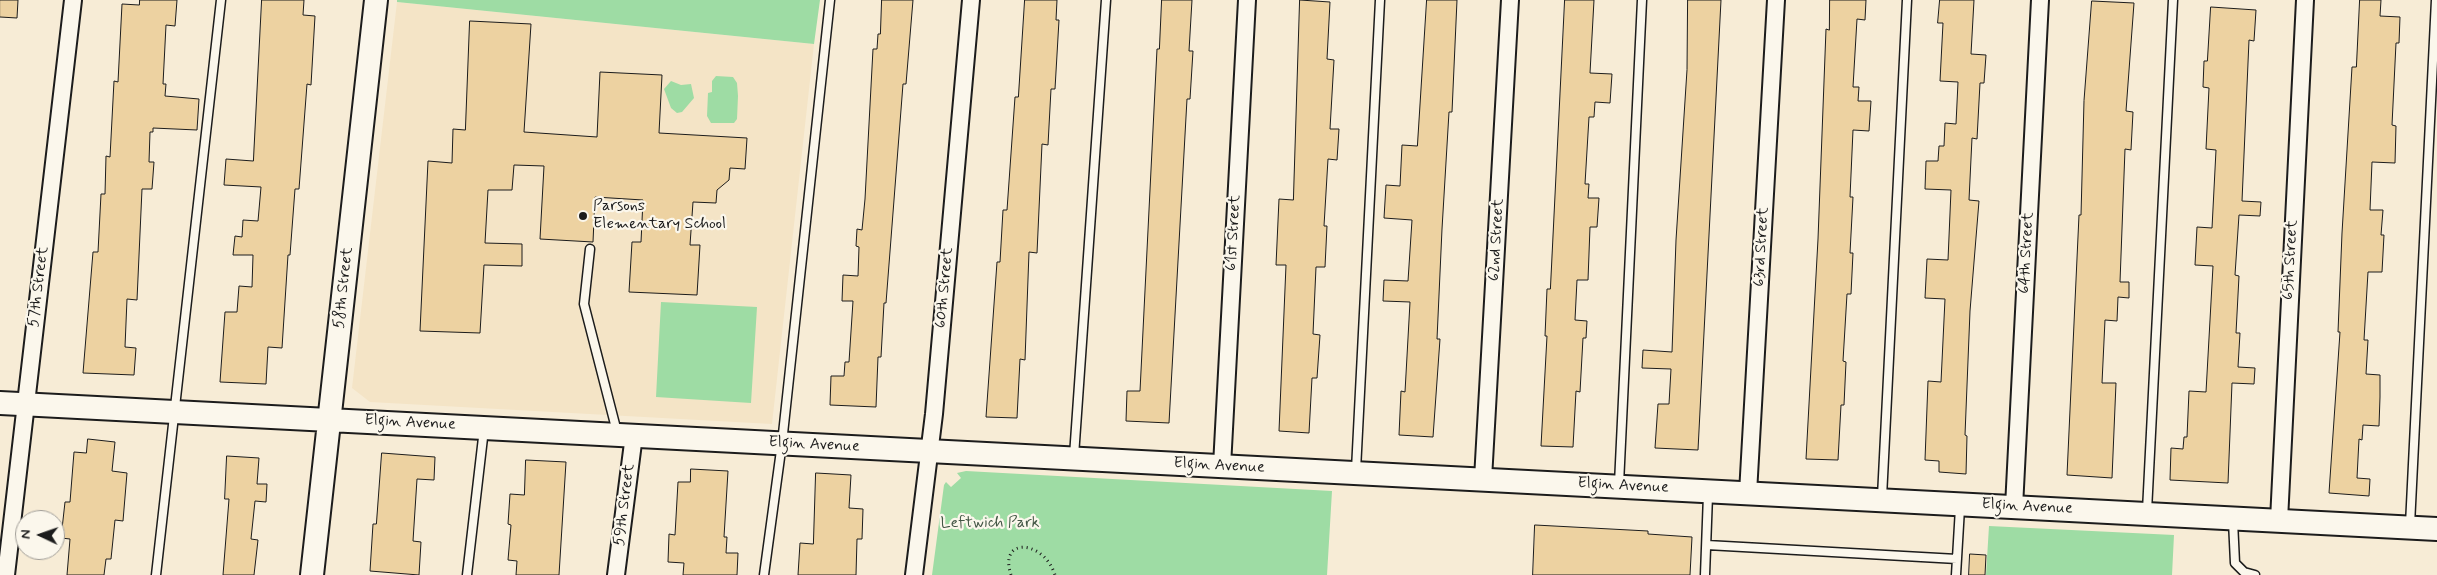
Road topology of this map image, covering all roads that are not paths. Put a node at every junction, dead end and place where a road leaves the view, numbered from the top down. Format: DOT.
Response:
graph roads {
  1 [pos="73,0"];
  2 [pos="221,0"];
  3 [pos="376,0"];
  4 [pos="830,0"];
  5 [pos="971,0"];
  6 [pos="1106,0"];
  7 [pos="1247,0"];
  8 [pos="1380,0"];
  9 [pos="1510,0"];
  10 [pos="1642,0"];
  11 [pos="1776,0"];
  12 [pos="1907,0"];
  13 [pos="2040,0"];
  14 [pos="2173,0"];
  15 [pos="2306,0"];
  16 [pos="2436,0"];
  17 [pos="590,249"];
  18 [pos="0,402"];
  19 [pos="26,404"];
  20 [pos="176,412"];
  21 [pos="330,420"];
  22 [pos="484,427"];
  23 [pos="626,435"];
  24 [pos="782,443"];
  25 [pos="929,451"];
  26 [pos="1074,458"];
  27 [pos="1222,466"];
  28 [pos="1355,472"];
  29 [pos="1483,479"];
  30 [pos="1618,486"];
  31 [pos="1709,490"];
  32 [pos="1748,493"];
  33 [pos="1882,500"];
  34 [pos="1960,503"];
  35 [pos="2014,507"];
  36 [pos="2146,513"];
  37 [pos="2233,518"];
  38 [pos="2279,520"];
  39 [pos="2409,527"];
  40 [pos="2437,529"];
  41 [pos="1707,545"];
  42 [pos="1956,559"];
  43 [pos="6,575"];
  44 [pos="156,575"];
  45 [pos="312,575"];
  46 [pos="467,575"];
  47 [pos="616,575"];
  48 [pos="764,575"];
  49 [pos="914,575"];
  50 [pos="1705,575"];
  51 [pos="1956,575"];
  52 [pos="2254,575"];
  1 -- 19 [label="street, 57th Street"];
  2 -- 20 [label="lane"];
  3 -- 21 [label="street, 58th Street"];
  4 -- 24 [label="lane"];
  5 -- 25 [label="street, 60th Street"];
  6 -- 26 [label="lane"];
  7 -- 27 [label="street, 61st Street"];
  8 -- 28 [label="lane"];
  9 -- 29 [label="street, 62nd Street"];
  10 -- 30 [label="lane"];
  11 -- 32 [label="street, 63rd Street"];
  12 -- 33 [label="lane"];
  13 -- 35 [label="street, 64th Street"];
  14 -- 36 [label="lane"];
  15 -- 38 [label="street, 65th Street"];
  16 -- 39 [label="lane"];
  17 -- 23 [label="lane"];
  18 -- 19 [label="street, Elgin Avenue"];
  19 -- 20 [label="street, Elgin Avenue"];
  19 -- 43 [label="street, 57th Street"];
  20 -- 21 [label="street, Elgin Avenue"];
  20 -- 44 [label="lane"];
  21 -- 22 [label="street, Elgin Avenue"];
  21 -- 45 [label="street, 58th Street"];
  22 -- 23 [label="street, Elgin Avenue"];
  22 -- 46 [label="lane"];
  23 -- 24 [label="street, Elgin Avenue"];
  23 -- 47 [label="street, 59th Street"];
  24 -- 25 [label="street, Elgin Avenue"];
  24 -- 48 [label="lane"];
  25 -- 26 [label="street, Elgin Avenue"];
  25 -- 49 [label="street, 60th Street"];
  26 -- 27 [label="street, Elgin Avenue"];
  27 -- 28 [label="street, Elgin Avenue"];
  28 -- 29 [label="street, Elgin Avenue"];
  29 -- 30 [label="street, Elgin Avenue"];
  30 -- 31 [label="street, Elgin Avenue"];
  31 -- 32 [label="street, Elgin Avenue"];
  31 -- 41 [label="lane"];
  32 -- 33 [label="street, Elgin Avenue"];
  33 -- 34 [label="street, Elgin Avenue"];
  34 -- 35 [label="street, Elgin Avenue"];
  34 -- 42 [label="lane"];
  35 -- 36 [label="street, Elgin Avenue"];
  36 -- 37 [label="street, Elgin Avenue"];
  37 -- 38 [label="street, Elgin Avenue"];
  37 -- 52 [label="lane"];
  38 -- 39 [label="street, Elgin Avenue"];
  39 -- 40 [label="street, Elgin Avenue"];
  41 -- 42 [label="lane"];
  41 -- 50 [label="lane"];
  42 -- 51 [label="lane"];
}
